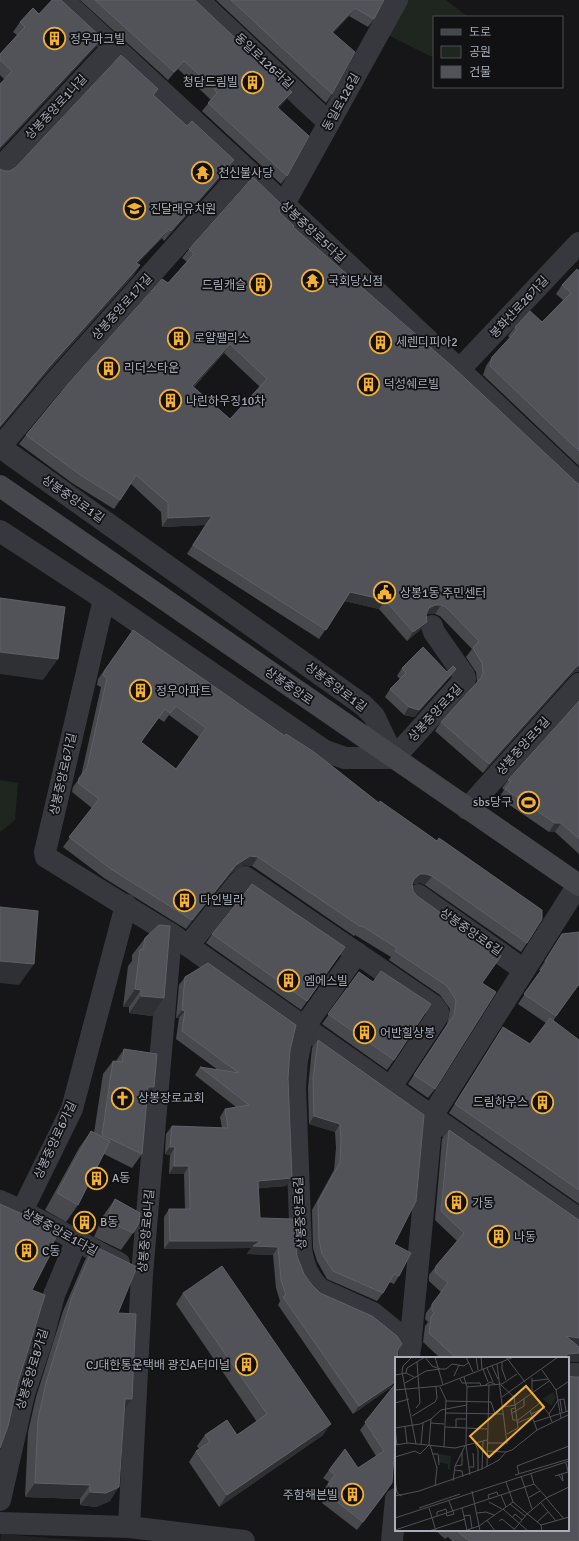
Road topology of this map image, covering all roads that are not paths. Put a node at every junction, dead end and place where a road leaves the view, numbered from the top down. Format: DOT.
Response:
graph roads {
  1 [pos="63,0"];
  2 [pos="198,0"];
  3 [pos="397,0"];
  4 [pos="113,47"];
  5 [pos="330,123"];
  6 [pos="0,168"];
  7 [pos="245,169"];
  8 [pos="284,204"];
  9 [pos="579,243"];
  10 [pos="459,370"];
  11 [pos="0,447"];
  12 [pos="579,483"];
  13 [pos="0,486"];
  14 [pos="0,531"];
  15 [pos="104,599"];
  16 [pos="432,626"];
  17 [pos="576,692"];
  18 [pos="394,758"];
  19 [pos="467,809"];
  20 [pos="578,885"];
  21 [pos="418,895"];
  22 [pos="126,905"];
  23 [pos="180,940"];
  24 [pos="357,952"];
  25 [pos="524,970"];
  26 [pos="304,1027"];
  27 [pos="391,1087"];
  28 [pos="432,1116"];
  29 [pos="0,1201"];
  30 [pos="22,1211"];
  31 [pos="579,1219"];
  32 [pos="76,1242"];
  33 [pos="142,1274"];
  34 [pos="410,1351"];
  35 [pos="0,1500"];
  36 [pos="395,1510"];
  37 [pos="0,1523"];
  38 [pos="130,1528"];
  39 [pos="244,1541"];
  40 [pos="392,1541"];
  1 -- 4 [label="street, 상봉중앙로5다길"];
  2 -- 5 [label="street, 동일로126라길"];
  3 -- 5 [label="street, 동일로126길"];
  4 -- 6 [label="street, 상봉중앙로1나길"];
  4 -- 7 [label="street, 상봉중앙로5다길"];
  5 -- 8 [label="street, 동일로126길"];
  7 -- 8 [label="street, 상봉중앙로5다길"];
  7 -- 11 [label="street, 상봉중앙로1가길"];
  8 -- 10 [label="street, 상봉중앙로5다길"];
  9 -- 10 [label="street, 봉화산로26가길"];
  10 -- 12 [label="street, 상봉중앙로5다길"];
  11 -- 18 [label="street, 상봉중앙로1길"];
  13 -- 18 [label="main road, 상봉중앙로"];
  14 -- 15 [label="street"];
  15 -- 18 [label="street"];
  15 -- 22 [label="street, 상봉중앙로6가길"];
  16 -- 18 [label="street, 상봉중앙로3길"];
  17 -- 19 [label="street, 상봉중앙로5길"];
  18 -- 19 [label="main road, 상봉중앙로"];
  19 -- 20 [label="main road, 상봉중앙로"];
  20 -- 25 [label="street, 상봉중앙로6길"];
  21 -- 25 [label="street, 상봉중앙로6길"];
  22 -- 23 [label="street, 상봉중앙로6가길"];
  22 -- 30 [label="street, 상봉중앙로6가길"];
  23 -- 24 [label="street"];
  23 -- 26 [label="street, 상봉중앙로6가길"];
  23 -- 33 [label="street, 상봉중앙로6나길"];
  24 -- 26 [label="street"];
  24 -- 27 [label="street"];
  25 -- 28 [label="street, 상봉중앙로6길"];
  26 -- 27 [label="street, 상봉중앙로6가길"];
  26 -- 34 [label="street, 상봉중앙로6길"];
  27 -- 28 [label="street, 상봉중앙로6가길"];
  28 -- 31 [label="street"];
  28 -- 34 [label="street, 상봉중앙로6길"];
  29 -- 30 [label="street, 상봉중앙로1다길"];
  30 -- 32 [label="street, 상봉중앙로1다길"];
  32 -- 33 [label="street, 상봉중앙로1다길"];
  32 -- 35 [label="street, 상봉중앙로8가길"];
  33 -- 38 [label="street, 상봉중앙로6나길"];
  36 -- 40 [label="street"];
  37 -- 38 [label="street"];
  38 -- 39 [label="street"];
}
